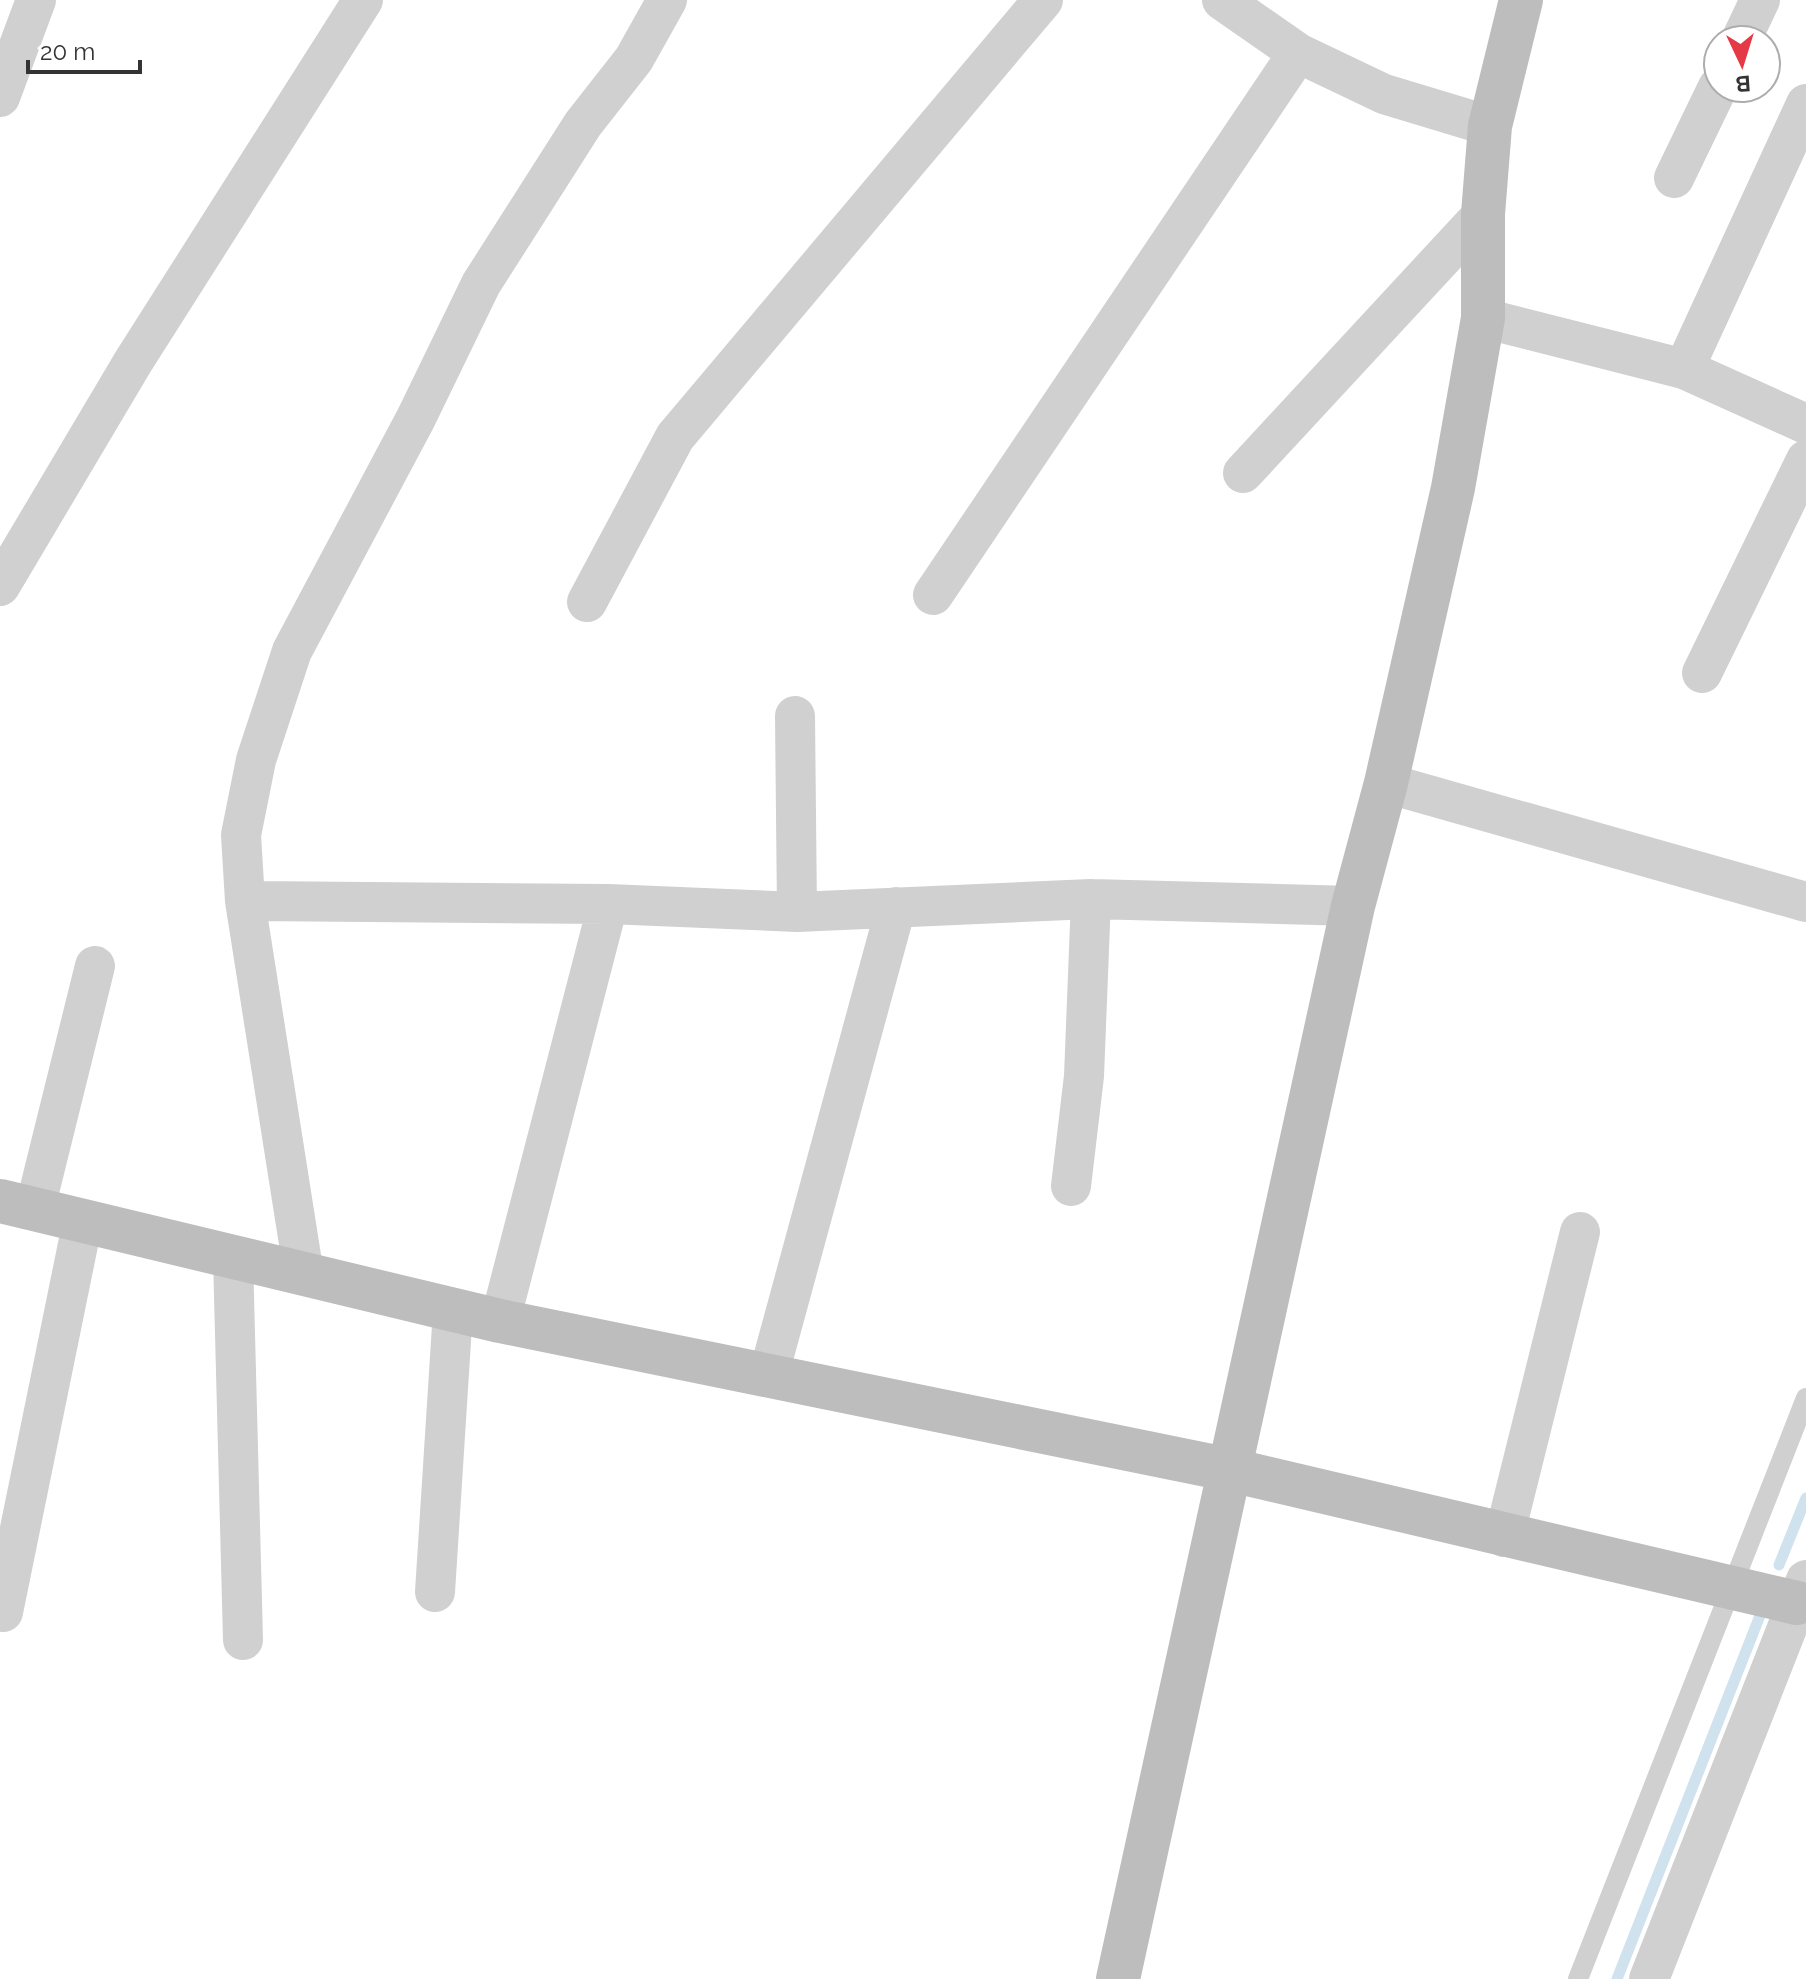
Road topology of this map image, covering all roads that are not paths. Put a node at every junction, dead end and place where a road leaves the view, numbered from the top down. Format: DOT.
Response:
graph roads {
  1 [pos="36,0"];
  2 [pos="363,0"];
  3 [pos="667,0"];
  4 [pos="1043,0"];
  5 [pos="1222,0"];
  6 [pos="1521,0"];
  7 [pos="1760,0"];
  8 [pos="1749,24"];
  9 [pos="1298,53"];
  10 [pos="0,97"];
  11 [pos="1710,104"];
  12 [pos="1806,104"];
  13 [pos="1490,126"];
  14 [pos="1674,178"];
  15 [pos="1483,214"];
  16 [pos="1483,318"];
  17 [pos="1684,369"];
  18 [pos="1806,424"];
  19 [pos="1806,460"];
  20 [pos="1243,473"];
  21 [pos="0,586"];
  22 [pos="933,595"];
  23 [pos="587,602"];
  24 [pos="1702,673"];
  25 [pos="795,716"];
  26 [pos="1386,783"];
  27 [pos="1091,899"];
  28 [pos="245,901"];
  29 [pos="1806,902"];
  30 [pos="608,904"];
  31 [pos="1353,906"];
  32 [pos="896,907"];
  33 [pos="797,912"];
  34 [pos="95,966"];
  35 [pos="1071,1186"];
  36 [pos="18,1204"];
  37 [pos="83,1220"];
  38 [pos="1580,1232"];
  39 [pos="233,1257"];
  40 [pos="304,1275"];
  41 [pos="453,1310"];
  42 [pos="500,1321"];
  43 [pos="768,1377"];
  44 [pos="1806,1398"];
  45 [pos="1231,1470"];
  46 [pos="1504,1537"];
  47 [pos="1733,1586"];
  48 [pos="1802,1591"];
  49 [pos="435,1592"];
  50 [pos="3,1612"];
  51 [pos="243,1640"];
  52 [pos="1118,1979"];
  53 [pos="1578,1979"];
  54 [pos="1649,1979"];
  1 -- 10 [label="street"];
  2 -- 21 [label="street"];
  3 -- 28 [label="street"];
  4 -- 23 [label="street"];
  5 -- 9 [label="street"];
  6 -- 13 [label="street"];
  7 -- 8 [label="street"];
  9 -- 13 [label="street"];
  9 -- 22 [label="street"];
  11 -- 14 [label="street"];
  12 -- 17 [label="street"];
  13 -- 15 [label="street"];
  15 -- 16 [label="street"];
  15 -- 20 [label="street"];
  16 -- 17 [label="street"];
  16 -- 26 [label="street"];
  17 -- 18 [label="street"];
  19 -- 24 [label="street"];
  25 -- 33 [label="street"];
  26 -- 29 [label="street"];
  26 -- 31 [label="street"];
  27 -- 31 [label="street"];
  27 -- 32 [label="street"];
  27 -- 35 [label="street"];
  28 -- 30 [label="street"];
  28 -- 40 [label="street"];
  30 -- 33 [label="street"];
  30 -- 42 [label="street"];
  31 -- 45 [label="street"];
  32 -- 33 [label="street"];
  32 -- 43 [label="street"];
  34 -- 36 [label="street"];
  36 -- 37 [label="street"];
  37 -- 39 [label="street"];
  37 -- 50 [label="street"];
  38 -- 46 [label="street"];
  39 -- 40 [label="street"];
  39 -- 51 [label="street"];
  40 -- 41 [label="street"];
  41 -- 42 [label="street"];
  41 -- 49 [label="street"];
  42 -- 43 [label="street"];
  43 -- 45 [label="street"];
  44 -- 47 [label="lane"];
  45 -- 46 [label="street"];
  45 -- 52 [label="street"];
  46 -- 47 [label="street"];
  47 -- 48 [label="street"];
  47 -- 53 [label="lane"];
  48 -- 54 [label="street"];
}
